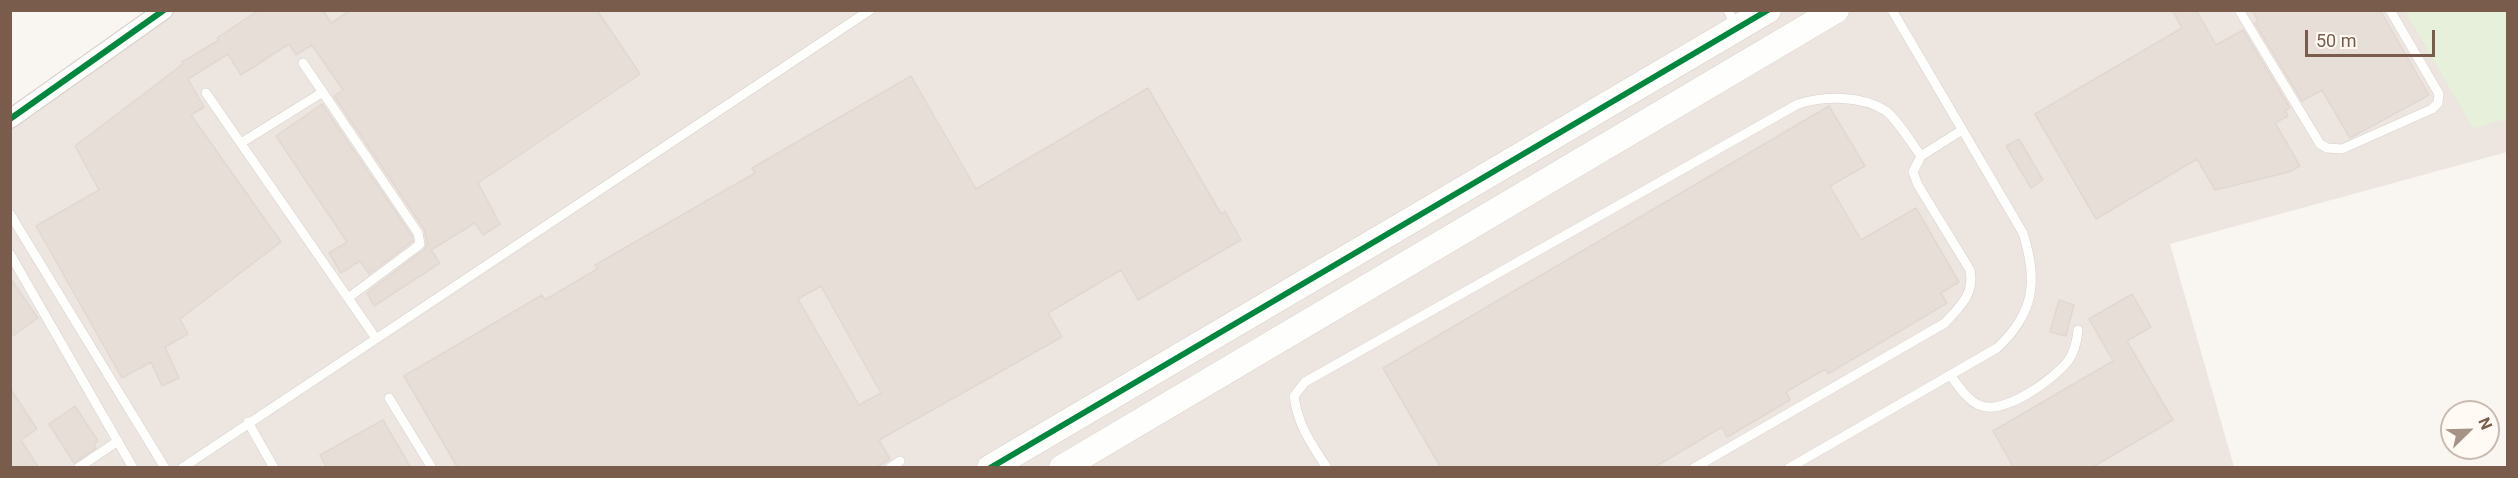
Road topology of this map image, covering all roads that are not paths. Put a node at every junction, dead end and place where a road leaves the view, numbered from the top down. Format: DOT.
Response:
graph roads {
  1 [pos="164,10"];
  2 [pos="870,10"];
  3 [pos="1768,10"];
  4 [pos="1836,10"];
  5 [pos="1892,10"];
  6 [pos="2239,10"];
  7 [pos="2390,10"];
  8 [pos="1732,20"];
  9 [pos="303,63"];
  10 [pos="322,92"];
  11 [pos="206,93"];
  12 [pos="12,113"];
  13 [pos="1962,130"];
  14 [pos="241,143"];
  15 [pos="1922,156"];
  16 [pos="10,214"];
  17 [pos="10,254"];
  18 [pos="348,297"];
  19 [pos="2078,330"];
  20 [pos="375,337"];
  21 [pos="1950,375"];
  22 [pos="1133,383"];
  23 [pos="389,398"];
  24 [pos="1152,416"];
  25 [pos="248,422"];
  26 [pos="118,441"];
  27 [pos="900,461"];
  28 [pos="78,468"];
  29 [pos="133,468"];
  30 [pos="165,468"];
  31 [pos="182,468"];
  32 [pos="274,468"];
  33 [pos="432,468"];
  34 [pos="890,468"];
  35 [pos="990,468"];
  36 [pos="1062,468"];
  37 [pos="1327,468"];
  38 [pos="1694,468"];
  39 [pos="1789,468"];
  1 -- 12 [label="street"];
  2 -- 20 [label="lane"];
  3 -- 8 [label="street"];
  4 -- 24 [label="street"];
  5 -- 13 [label="lane"];
  6 -- 7 [label="lane"];
  8 -- 22 [label="street"];
  9 -- 10 [label="lane"];
  10 -- 14 [label="lane"];
  10 -- 18 [label="lane"];
  11 -- 14 [label="lane"];
  13 -- 15 [label="lane"];
  13 -- 21 [label="lane"];
  14 -- 18 [label="lane"];
  15 -- 37 [label="lane"];
  15 -- 38 [label="lane"];
  16 -- 30 [label="lane"];
  17 -- 26 [label="lane"];
  18 -- 20 [label="lane"];
  19 -- 21 [label="lane"];
  20 -- 25 [label="lane"];
  21 -- 39 [label="lane"];
  22 -- 24 [label="street"];
  22 -- 35 [label="street"];
  23 -- 33 [label="lane"];
  24 -- 36 [label="street"];
  25 -- 31 [label="lane"];
  25 -- 32 [label="lane"];
  26 -- 28 [label="lane"];
  26 -- 29 [label="lane"];
  27 -- 34 [label="lane"];
}
